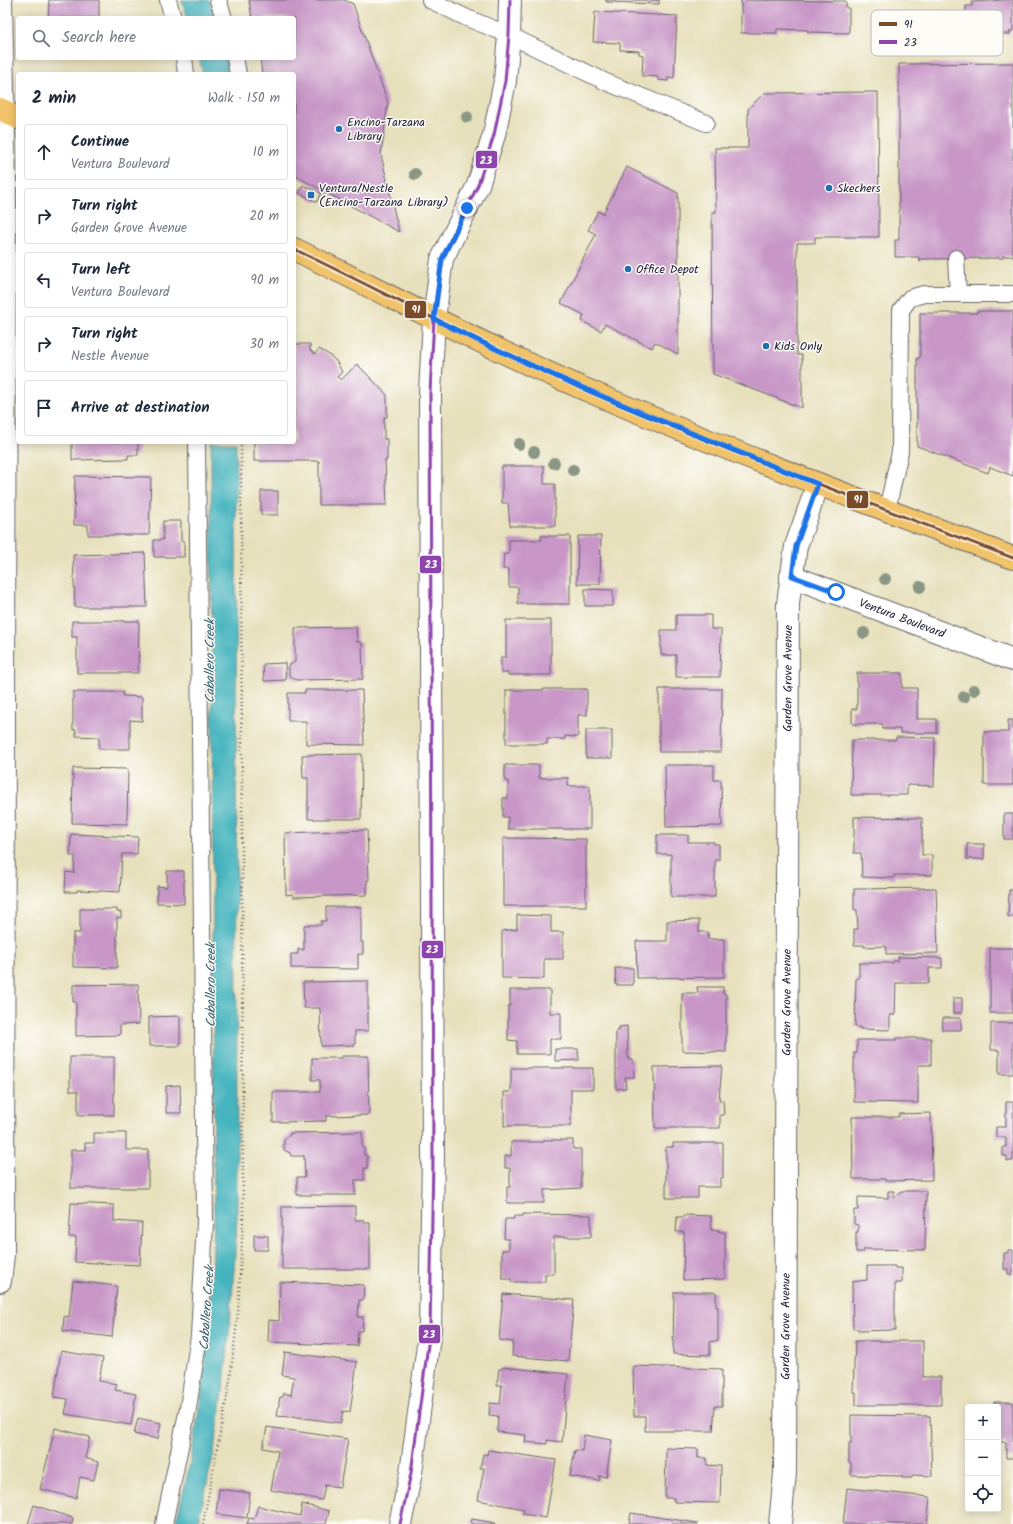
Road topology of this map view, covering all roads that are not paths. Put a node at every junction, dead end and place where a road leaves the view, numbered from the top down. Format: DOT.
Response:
graph roads {
  1 [pos="2,0"];
  2 [pos="168,0"];
  3 [pos="218,0"];
  4 [pos="430,0"];
  5 [pos="510,0"];
  6 [pos="172,16"];
  7 [pos="223,16"];
  8 [pos="510,35"];
  9 [pos="184,60"];
  10 [pos="234,60"];
  11 [pos="186,72"];
  12 [pos="238,72"];
  13 [pos="7,113"];
  14 [pos="706,123"];
  15 [pos="296,250"];
  16 [pos="956,258"];
  17 [pos="958,294"];
  18 [pos="1013,294"];
  19 [pos="434,319"];
  20 [pos="197,444"];
  21 [pos="818,484"];
  22 [pos="887,510"];
  23 [pos="1013,558"];
  24 [pos="792,576"];
  25 [pos="1013,660"];
  26 [pos="0,1281"];
  27 [pos="164,1524"];
  28 [pos="400,1524"];
  29 [pos="780,1524"];
  1 -- 13 [label="street"];
  2 -- 6 [label="lane"];
  3 -- 7 [label="lane"];
  4 -- 8 [label="lane"];
  5 -- 8 [label="street"];
  8 -- 14 [label="lane"];
  8 -- 19 [label="street"];
  9 -- 11 [label="lane"];
  10 -- 12 [label="lane"];
  13 -- 26 [label="street"];
  15 -- 19 [label="main road"];
  16 -- 17 [label="lane"];
  17 -- 18 [label="lane"];
  17 -- 22 [label="lane"];
  19 -- 21 [label="main road"];
  19 -- 28 [label="street"];
  20 -- 27 [label="lane"];
  21 -- 22 [label="main road"];
  21 -- 24 [label="street, Garden Grove Avenue"];
  22 -- 23 [label="main road"];
  24 -- 25 [label="street, Ventura Boulevard"];
  24 -- 29 [label="street, Garden Grove Avenue"];
}
